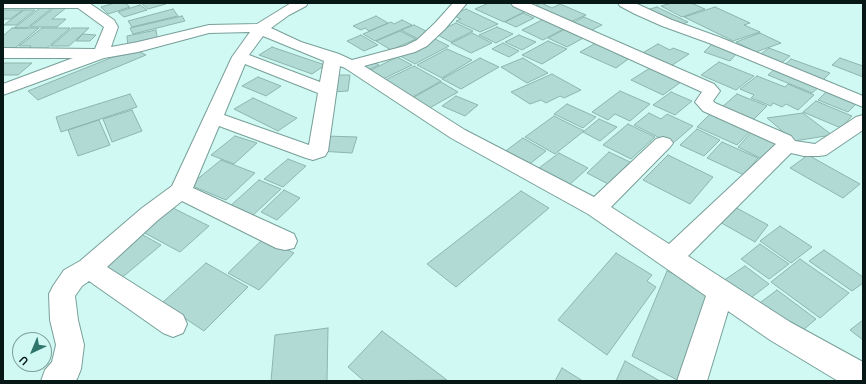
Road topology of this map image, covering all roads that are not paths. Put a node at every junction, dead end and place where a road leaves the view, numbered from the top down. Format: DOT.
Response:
graph roads {
  1 [pos="301,3"];
  2 [pos="460,3"];
  3 [pos="518,3"];
  4 [pos="625,3"];
  5 [pos="3,4"];
  6 [pos="81,4"];
  7 [pos="255,29"];
  8 [pos="3,53"];
  9 [pos="100,54"];
  10 [pos="240,57"];
  11 [pos="342,61"];
  12 [pos="3,90"];
  13 [pos="328,91"];
  14 [pos="863,102"];
  15 [pos="214,118"];
  16 [pos="863,121"];
  17 [pos="662,143"];
  18 [pos="787,146"];
  19 [pos="180,191"];
  20 [pos="596,208"];
  21 [pos="285,241"];
  22 [pos="670,258"];
  23 [pos="89,268"];
  24 [pos="721,292"];
  25 [pos="173,324"];
  26 [pos="863,379"];
  27 [pos="56,381"];
  28 [pos="692,381"];
  1 -- 7 [label="street"];
  2 -- 11 [label="street"];
  3 -- 18 [label="street"];
  4 -- 14 [label="street"];
  5 -- 6 [label="street"];
  6 -- 9 [label="street"];
  7 -- 9 [label="street"];
  7 -- 10 [label="street"];
  7 -- 11 [label="street"];
  8 -- 9 [label="street"];
  9 -- 12 [label="street"];
  10 -- 13 [label="street"];
  10 -- 15 [label="street"];
  11 -- 13 [label="street"];
  11 -- 20 [label="street"];
  13 -- 15 [label="street"];
  15 -- 19 [label="street"];
  16 -- 18 [label="street"];
  17 -- 20 [label="street"];
  18 -- 22 [label="street"];
  19 -- 21 [label="street"];
  19 -- 23 [label="street"];
  20 -- 22 [label="street"];
  22 -- 24 [label="street"];
  23 -- 25 [label="street"];
  23 -- 27 [label="street"];
  24 -- 26 [label="street"];
  24 -- 28 [label="street"];
}
